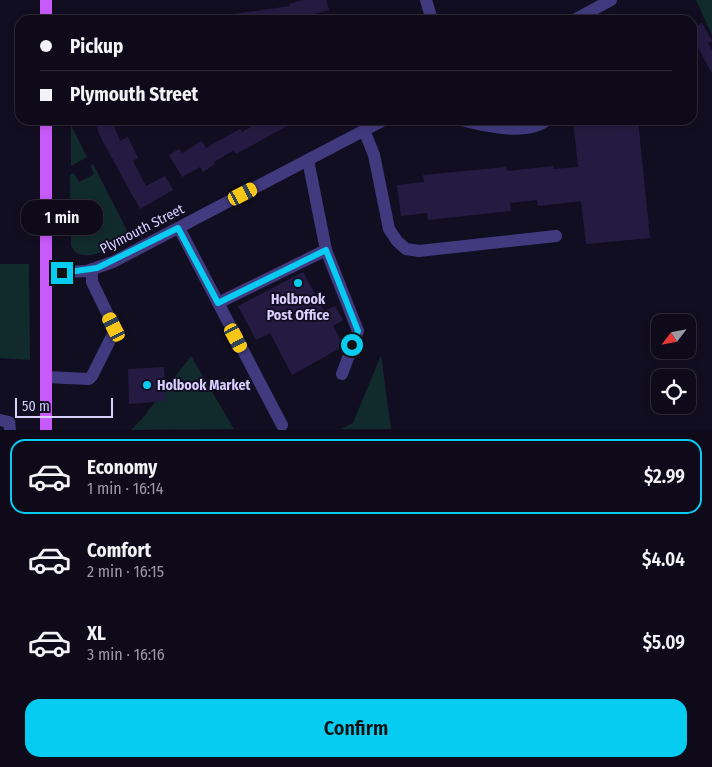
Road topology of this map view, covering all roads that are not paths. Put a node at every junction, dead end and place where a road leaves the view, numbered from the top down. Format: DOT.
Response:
graph roads {
  1 [pos="46,0"];
  2 [pos="426,0"];
  3 [pos="611,0"];
  4 [pos="46,15"];
  5 [pos="430,15"];
  6 [pos="583,15"];
  7 [pos="46,125"];
  8 [pos="374,125"];
  9 [pos="485,125"];
  10 [pos="537,125"];
  11 [pos="364,130"];
  12 [pos="308,160"];
  13 [pos="178,228"];
  14 [pos="556,236"];
  15 [pos="326,250"];
  16 [pos="92,269"];
  17 [pos="46,273"];
  18 [pos="218,303"];
  19 [pos="342,374"];
  20 [pos="46,377"];
  21 [pos="0,420"];
  22 [pos="282,424"];
  23 [pos="10,430"];
  24 [pos="46,430"];
  1 -- 4 [label="main road"];
  2 -- 5 [label="street"];
  3 -- 6 [label="street"];
  7 -- 17 [label="main road"];
  8 -- 11 [label="street, Plymouth Street"];
  9 -- 10 [label="street"];
  11 -- 12 [label="street, Plymouth Street"];
  11 -- 14 [label="street"];
  12 -- 13 [label="street, Plymouth Street"];
  12 -- 15 [label="street"];
  13 -- 16 [label="street, Plymouth Street"];
  13 -- 18 [label="street"];
  15 -- 18 [label="street"];
  15 -- 19 [label="street"];
  16 -- 17 [label="street, Plymouth Street"];
  16 -- 20 [label="street"];
  17 -- 20 [label="main road"];
  18 -- 22 [label="street"];
  20 -- 24 [label="main road"];
  21 -- 23 [label="street"];
}
